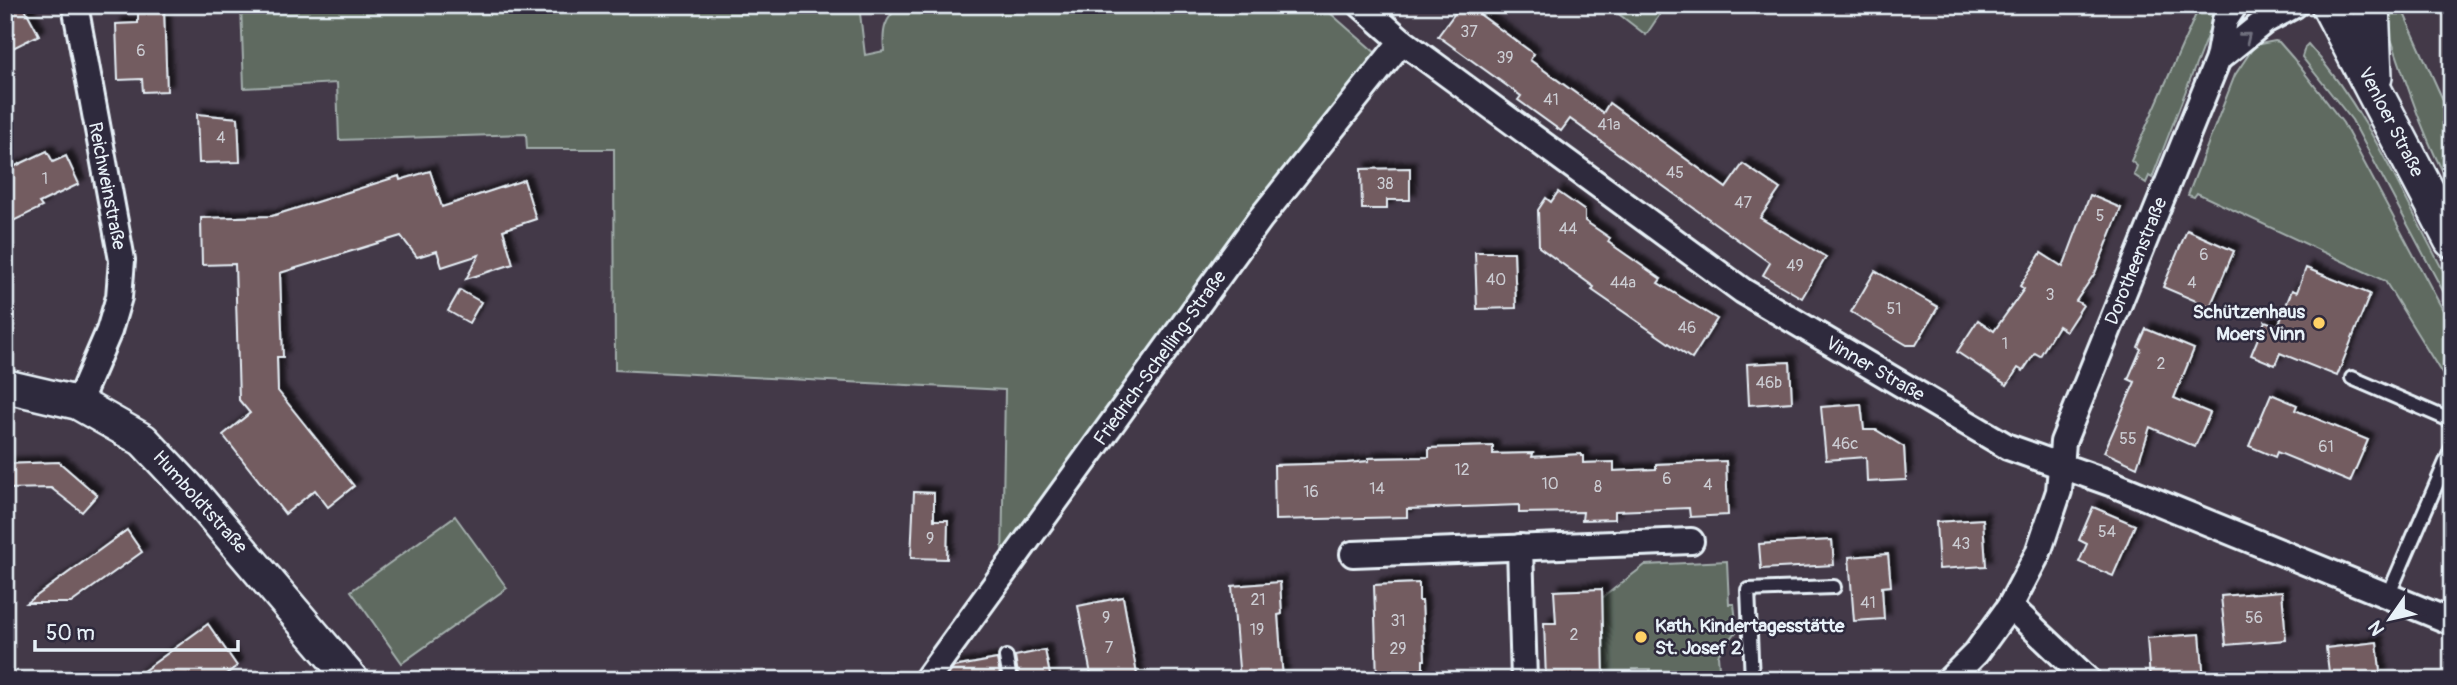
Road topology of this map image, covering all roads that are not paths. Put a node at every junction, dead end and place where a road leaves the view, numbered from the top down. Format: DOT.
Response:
graph roads {
  1 [pos="75,5"];
  2 [pos="1361,5"];
  3 [pos="2235,5"];
  4 [pos="2295,5"];
  5 [pos="2329,5"];
  6 [pos="2371,5"];
  7 [pos="1402,41"];
  8 [pos="2218,59"];
  9 [pos="2375,91"];
  10 [pos="2452,240"];
  11 [pos="2352,378"];
  12 [pos="5,386"];
  13 [pos="78,402"];
  14 [pos="2452,421"];
  15 [pos="2452,448"];
  16 [pos="2061,465"];
  17 [pos="1691,541"];
  18 [pos="1520,547"];
  19 [pos="1353,554"];
  20 [pos="1834,587"];
  21 [pos="2388,596"];
  22 [pos="2010,606"];
  23 [pos="2452,622"];
  24 [pos="1006,657"];
  25 [pos="352,680"];
  26 [pos="926,680"];
  27 [pos="1010,680"];
  28 [pos="1524,680"];
  29 [pos="1752,680"];
  30 [pos="1949,680"];
  31 [pos="2088,680"];
  1 -- 13 [label="street, Reichweinstraße"];
  2 -- 7 [label="street, Vinner Straße"];
  3 -- 8 [label="street, Dorotheenstraße"];
  8 -- 4 [label="street, Dorotheenstraße, one-way"];
  5 -- 9 [label="main road, Venloer Straße"];
  6 -- 9 [label="main road"];
  7 -- 16 [label="street, Vinner Straße"];
  7 -- 26 [label="street, Friedrich-Schelling-Straße"];
  8 -- 16 [label="street, Dorotheenstraße"];
  9 -- 10 [label="main road, Venloer Straße"];
  11 -- 14 [label="lane"];
  12 -- 13 [label="street, Humboldtstraße"];
  13 -- 25 [label="street, Humboldtstraße"];
  15 -- 21 [label="lane"];
  16 -- 21 [label="street, Vinner Straße"];
  16 -- 22 [label="street, Dorotheenstraße"];
  17 -- 18 [label="street"];
  18 -- 19 [label="street"];
  18 -- 28 [label="street"];
  20 -- 29 [label="lane"];
  21 -- 23 [label="street, Vinner Straße"];
  22 -- 30 [label="street, Dorotheenstraße"];
  22 -- 31 [label="street"];
  24 -- 27 [label="lane"];
}
